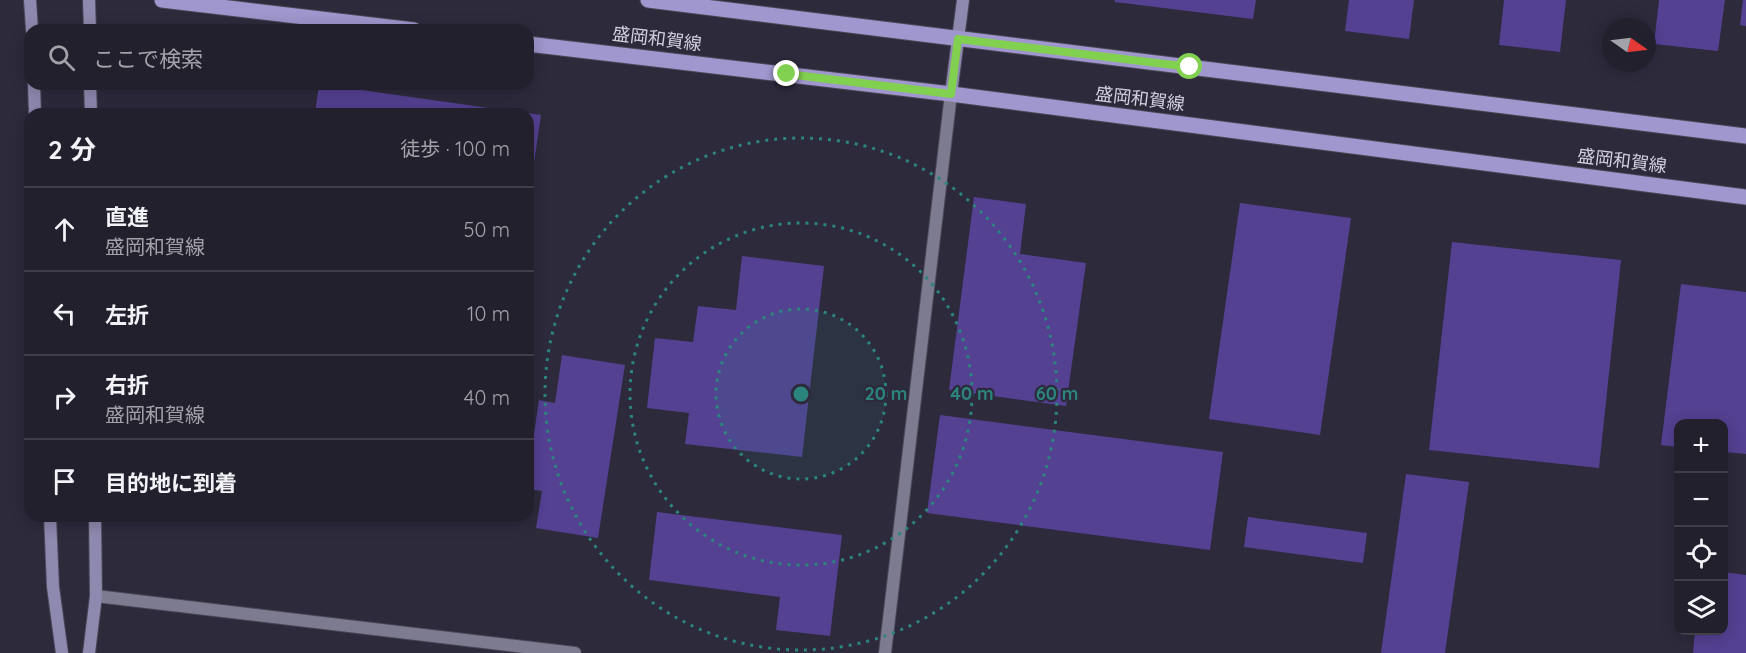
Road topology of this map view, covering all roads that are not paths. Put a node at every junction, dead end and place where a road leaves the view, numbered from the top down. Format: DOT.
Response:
graph roads {
  1 [pos="30,0"];
  2 [pos="89,0"];
  3 [pos="162,0"];
  4 [pos="648,0"];
  5 [pos="963,0"];
  6 [pos="32,24"];
  7 [pos="90,24"];
  8 [pos="364,24"];
  9 [pos="958,39"];
  10 [pos="534,45"];
  11 [pos="34,90"];
  12 [pos="90,90"];
  13 [pos="951,94"];
  14 [pos="35,108"];
  15 [pos="91,108"];
  16 [pos="1746,136"];
  17 [pos="1746,196"];
  18 [pos="50,522"];
  19 [pos="95,522"];
  20 [pos="96,596"];
  21 [pos="62,653"];
  22 [pos="88,653"];
  23 [pos="575,653"];
  24 [pos="885,653"];
  1 -- 6 [label="street"];
  2 -- 7 [label="street"];
  3 -- 8 [label="main road"];
  4 -- 9 [label="main road, 盛岡和賀線"];
  5 -- 9 [label="street"];
  9 -- 13 [label="street"];
  9 -- 16 [label="main road, 盛岡和賀線"];
  10 -- 13 [label="main road, 盛岡和賀線"];
  11 -- 14 [label="street"];
  12 -- 15 [label="street"];
  13 -- 17 [label="main road, 盛岡和賀線"];
  13 -- 24 [label="street"];
  18 -- 21 [label="street"];
  19 -- 20 [label="street"];
  20 -- 22 [label="street"];
  20 -- 23 [label="street"];
}
